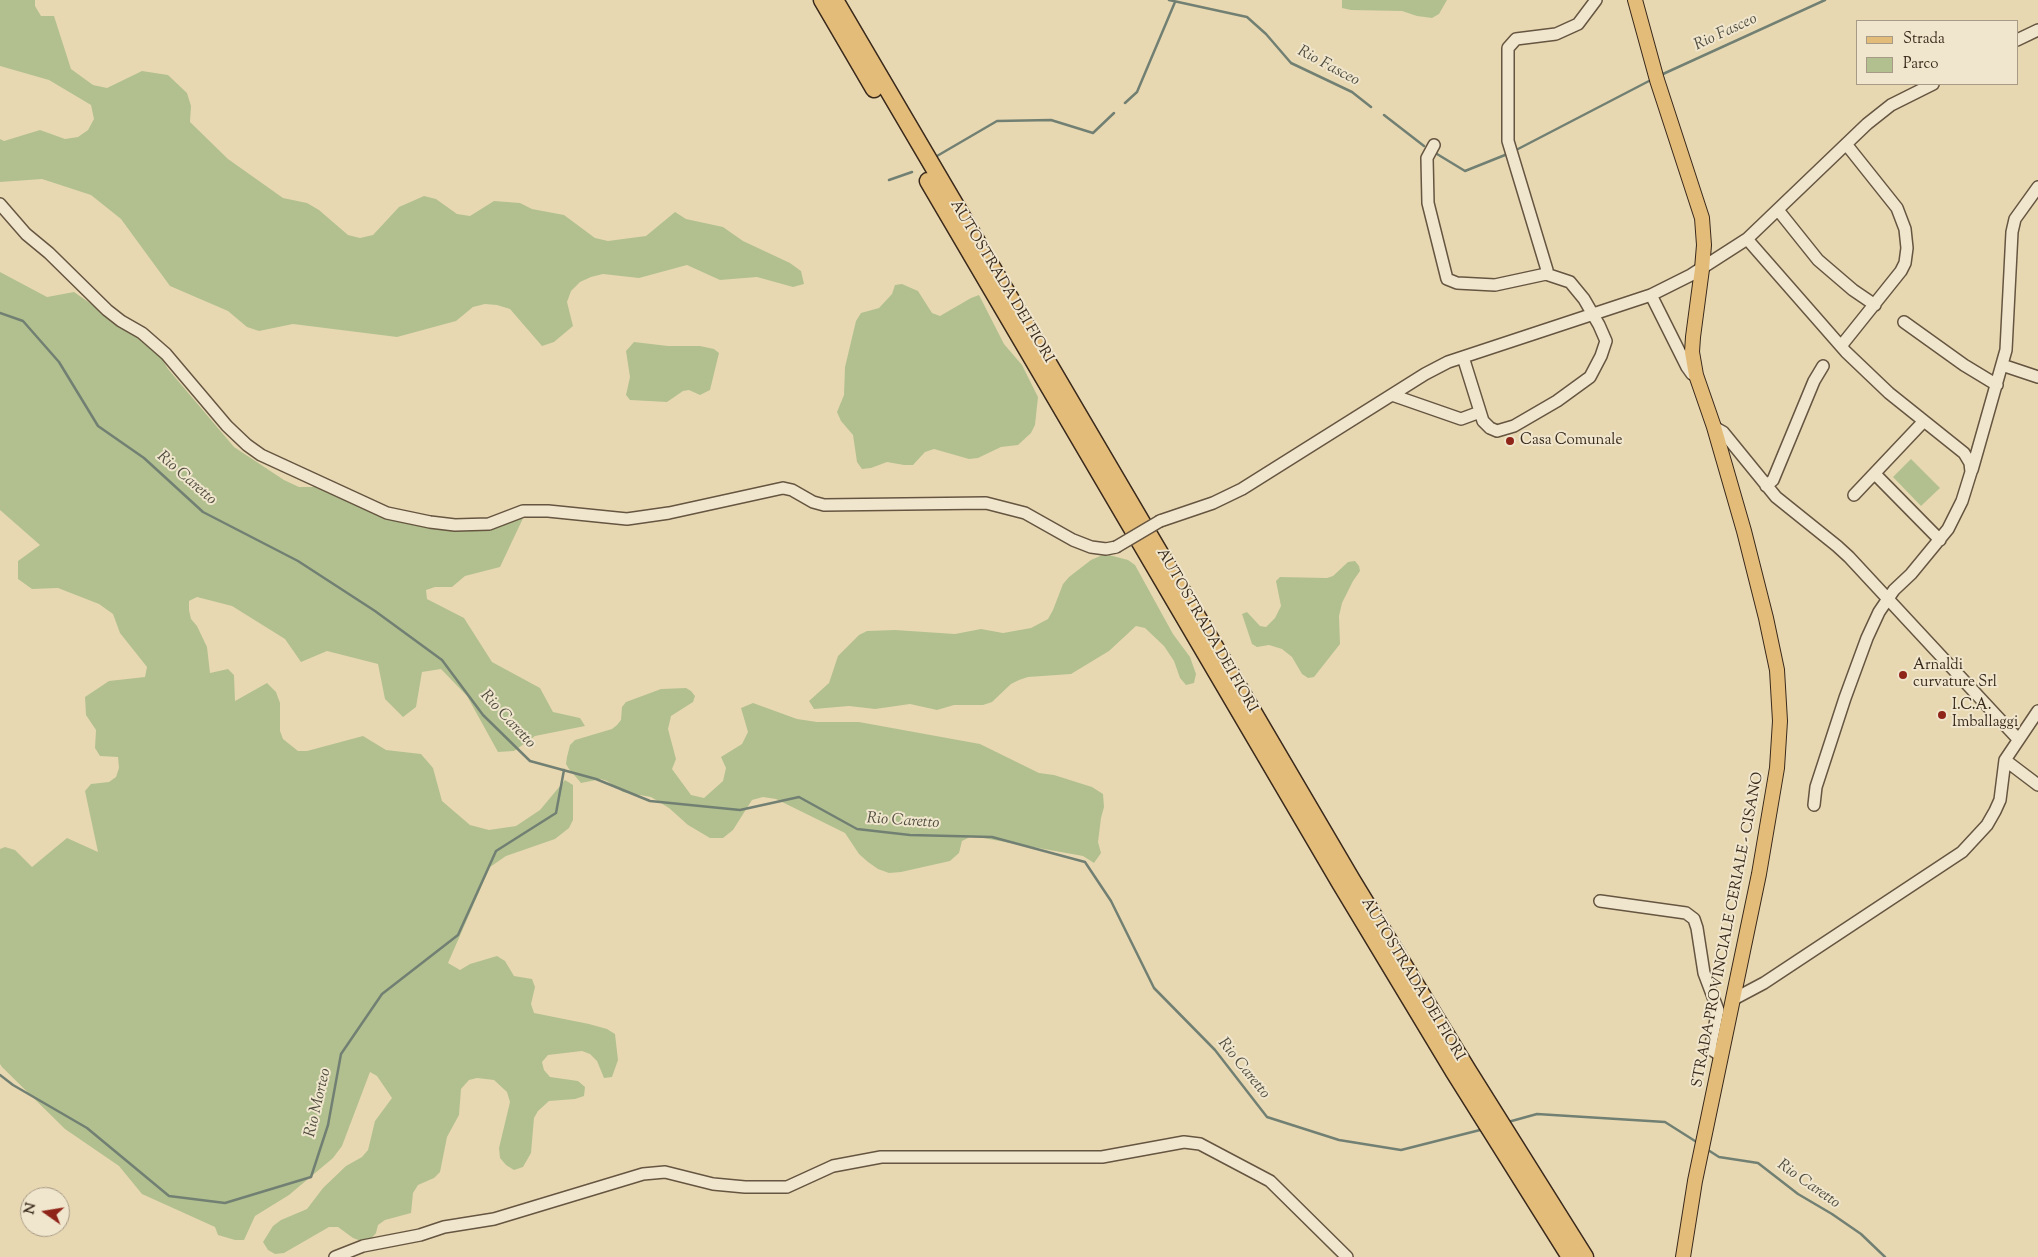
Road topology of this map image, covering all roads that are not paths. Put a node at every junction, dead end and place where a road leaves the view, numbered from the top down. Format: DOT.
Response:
graph roads {
  1 [pos="822,0"];
  2 [pos="836,0"];
  3 [pos="1596,0"];
  4 [pos="1635,0"];
  5 [pos="2038,30"];
  6 [pos="2018,40"];
  7 [pos="1931,85"];
  8 [pos="1846,144"];
  9 [pos="1434,145"];
  10 [pos="2038,187"];
  11 [pos="0,204"];
  12 [pos="1778,210"];
  13 [pos="1747,238"];
  14 [pos="1702,269"];
  15 [pos="1546,274"];
  16 [pos="1652,295"];
  17 [pos="1875,305"];
  18 [pos="1593,315"];
  19 [pos="1904,322"];
  20 [pos="1841,346"];
  21 [pos="1463,358"];
  22 [pos="2002,365"];
  23 [pos="1824,366"];
  24 [pos="1696,375"];
  25 [pos="2038,378"];
  26 [pos="1997,385"];
  27 [pos="1392,395"];
  28 [pos="1480,412"];
  29 [pos="1924,421"];
  30 [pos="1714,427"];
  31 [pos="1971,472"];
  32 [pos="1875,474"];
  33 [pos="1766,486"];
  34 [pos="1854,495"];
  35 [pos="1940,540"];
  36 [pos="1887,600"];
  37 [pos="2038,711"];
  38 [pos="2018,739"];
  39 [pos="2005,760"];
  40 [pos="2038,785"];
  41 [pos="1814,805"];
  42 [pos="1600,901"];
  43 [pos="1732,1000"];
  44 [pos="1721,1056"];
  45 [pos="335,1257"];
  46 [pos="1347,1257"];
  47 [pos="1570,1257"];
  48 [pos="1585,1257"];
  49 [pos="1683,1257"];
  1 -- 47 [label="highway, AUTOSTRADA DEI FIORI"];
  2 -- 48 [label="highway, AUTOSTRADA DEI FIORI"];
  3 -- 15 [label="street"];
  4 -- 14 [label="main road, STRADA PROVINCIALE CERIALE - CISANO"];
  5 -- 6 [label="street"];
  7 -- 8 [label="street"];
  8 -- 12 [label="street"];
  8 -- 17 [label="street"];
  9 -- 15 [label="street"];
  10 -- 22 [label="street"];
  11 -- 27 [label="street, bridge"];
  12 -- 13 [label="street"];
  12 -- 17 [label="street"];
  13 -- 14 [label="street"];
  13 -- 20 [label="street"];
  14 -- 16 [label="street"];
  14 -- 24 [label="main road, STRADA PROVINCIALE CERIALE - CISANO"];
  15 -- 18 [label="street"];
  16 -- 18 [label="street"];
  16 -- 24 [label="street"];
  17 -- 20 [label="street"];
  18 -- 21 [label="street"];
  18 -- 28 [label="street"];
  19 -- 26 [label="street"];
  20 -- 29 [label="street"];
  21 -- 27 [label="street"];
  21 -- 28 [label="street"];
  22 -- 25 [label="street"];
  22 -- 26 [label="street"];
  23 -- 33 [label="street"];
  24 -- 30 [label="main road, STRADA PROVINCIALE CERIALE - CISANO"];
  26 -- 31 [label="street"];
  27 -- 28 [label="street"];
  29 -- 31 [label="street"];
  29 -- 32 [label="street"];
  30 -- 33 [label="street"];
  30 -- 43 [label="main road, STRADA PROVINCIALE CERIALE - CISANO"];
  31 -- 35 [label="street"];
  32 -- 34 [label="street"];
  32 -- 35 [label="street"];
  33 -- 36 [label="street"];
  35 -- 36 [label="street"];
  36 -- 38 [label="street"];
  36 -- 41 [label="street"];
  37 -- 38 [label="street"];
  38 -- 39 [label="street"];
  39 -- 40 [label="street"];
  39 -- 43 [label="street"];
  42 -- 44 [label="street"];
  43 -- 44 [label="main road, STRADA PROVINCIALE CERIALE - CISANO"];
  44 -- 49 [label="main road, STRADA PROVINCIALE CERIALE - CISANO"];
  45 -- 46 [label="street"];
}
